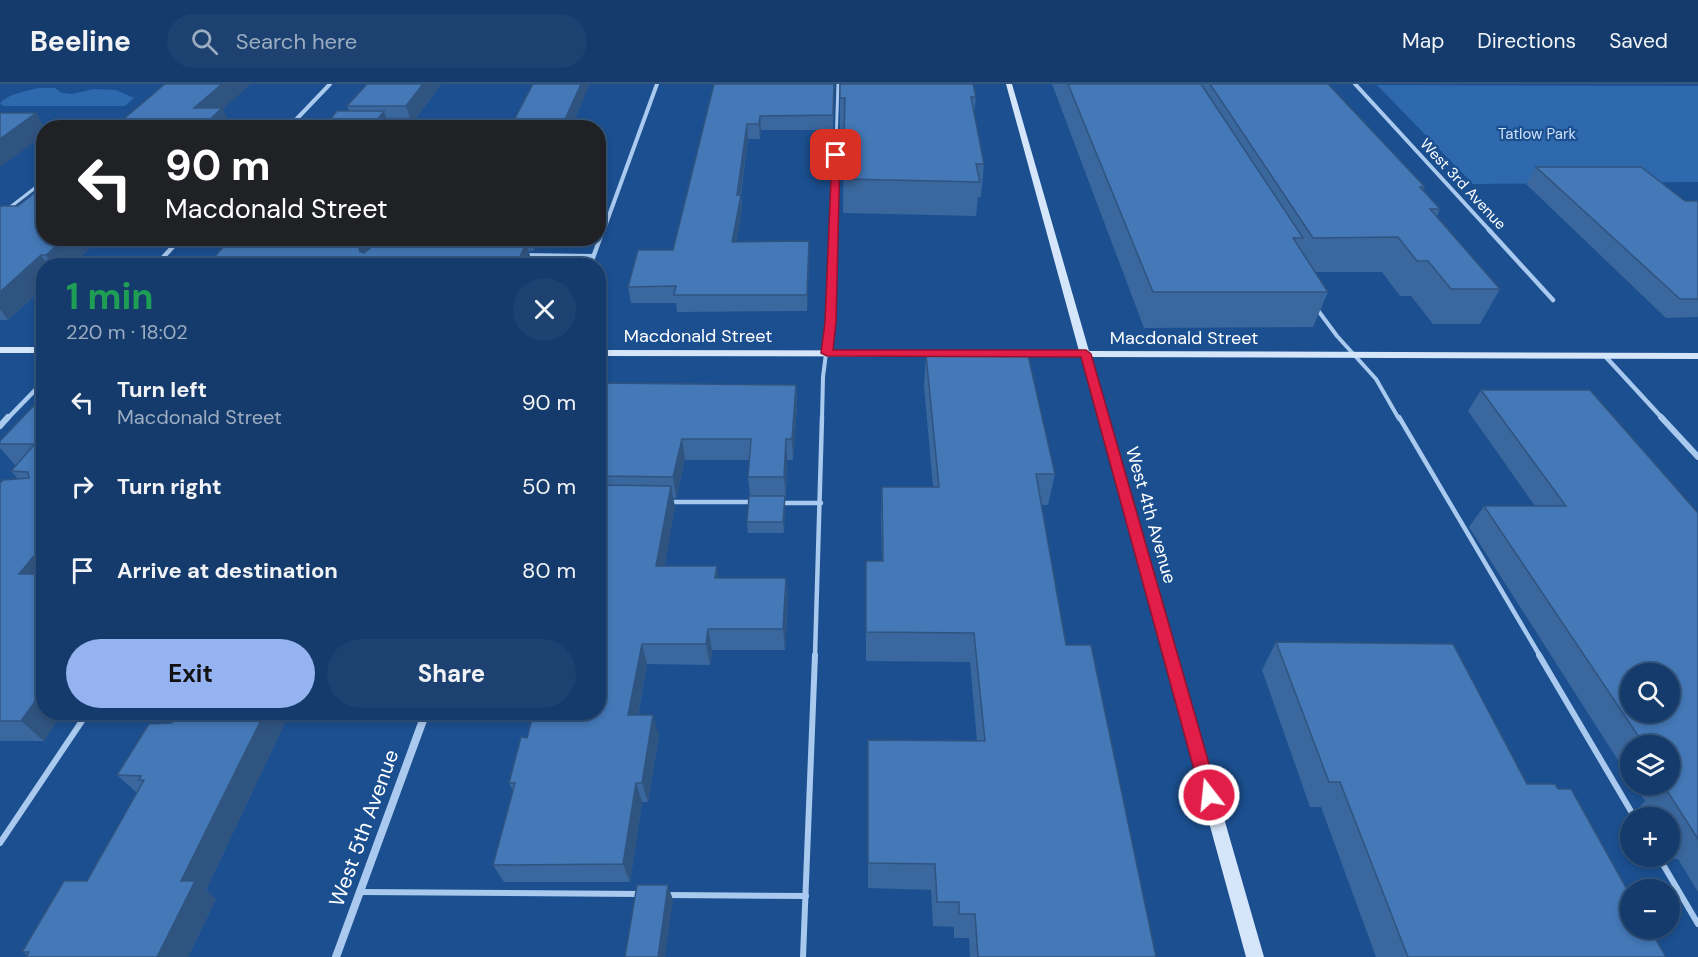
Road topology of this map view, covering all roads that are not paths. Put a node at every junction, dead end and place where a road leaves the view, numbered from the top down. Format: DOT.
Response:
graph roads {
  1 [pos="330,84"];
  2 [pos="657,84"];
  3 [pos="838,84"];
  4 [pos="1009,84"];
  5 [pos="1355,84"];
  6 [pos="296,120"];
  7 [pos="36,187"];
  8 [pos="0,215"];
  9 [pos="606,221"];
  10 [pos="173,246"];
  11 [pos="597,246"];
  12 [pos="514,255"];
  13 [pos="593,256"];
  14 [pos="162,258"];
  15 [pos="1553,300"];
  16 [pos="1312,301"];
  17 [pos="0,350"];
  18 [pos="36,350"];
  19 [pos="606,353"];
  20 [pos="827,353"];
  21 [pos="1086,354"];
  22 [pos="1356,355"];
  23 [pos="1605,356"];
  24 [pos="1698,356"];
  25 [pos="36,389"];
  26 [pos="0,426"];
  27 [pos="1698,456"];
  28 [pos="669,502"];
  29 [pos="762,502"];
  30 [pos="774,502"];
  31 [pos="821,503"];
  32 [pos="82,720"];
  33 [pos="423,720"];
  34 [pos="1629,807"];
  35 [pos="0,843"];
  36 [pos="1664,867"];
  37 [pos="359,892"];
  38 [pos="650,894"];
  39 [pos="662,895"];
  40 [pos="806,896"];
  41 [pos="1698,924"];
  42 [pos="336,957"];
  43 [pos="803,957"];
  44 [pos="1255,957"];
  1 -- 6 [label="street"];
  2 -- 9 [label="street"];
  3 -- 20 [label="lane"];
  4 -- 21 [label="main road, West 4th Avenue"];
  5 -- 15 [label="street, West 3rd Avenue"];
  7 -- 8 [label="lane"];
  10 -- 14 [label="street"];
  11 -- 13 [label="street"];
  12 -- 13 [label="lane"];
  16 -- 22 [label="lane"];
  17 -- 18 [label="main road"];
  19 -- 20 [label="main road, Macdonald Street"];
  20 -- 21 [label="main road, Macdonald Street"];
  20 -- 31 [label="lane"];
  21 -- 22 [label="main road, Macdonald Street"];
  21 -- 44 [label="main road, West 4th Avenue"];
  22 -- 23 [label="main road, Macdonald Street"];
  22 -- 34 [label="lane"];
  23 -- 24 [label="main road, Macdonald Street"];
  23 -- 27 [label="street"];
  25 -- 26 [label="street"];
  28 -- 29 [label="lane"];
  30 -- 31 [label="lane"];
  31 -- 40 [label="lane"];
  32 -- 35 [label="lane"];
  33 -- 37 [label="street, West 5th Avenue"];
  36 -- 41 [label="lane"];
  37 -- 38 [label="lane"];
  37 -- 42 [label="street, West 5th Avenue"];
  39 -- 40 [label="lane"];
  40 -- 43 [label="lane"];
}
